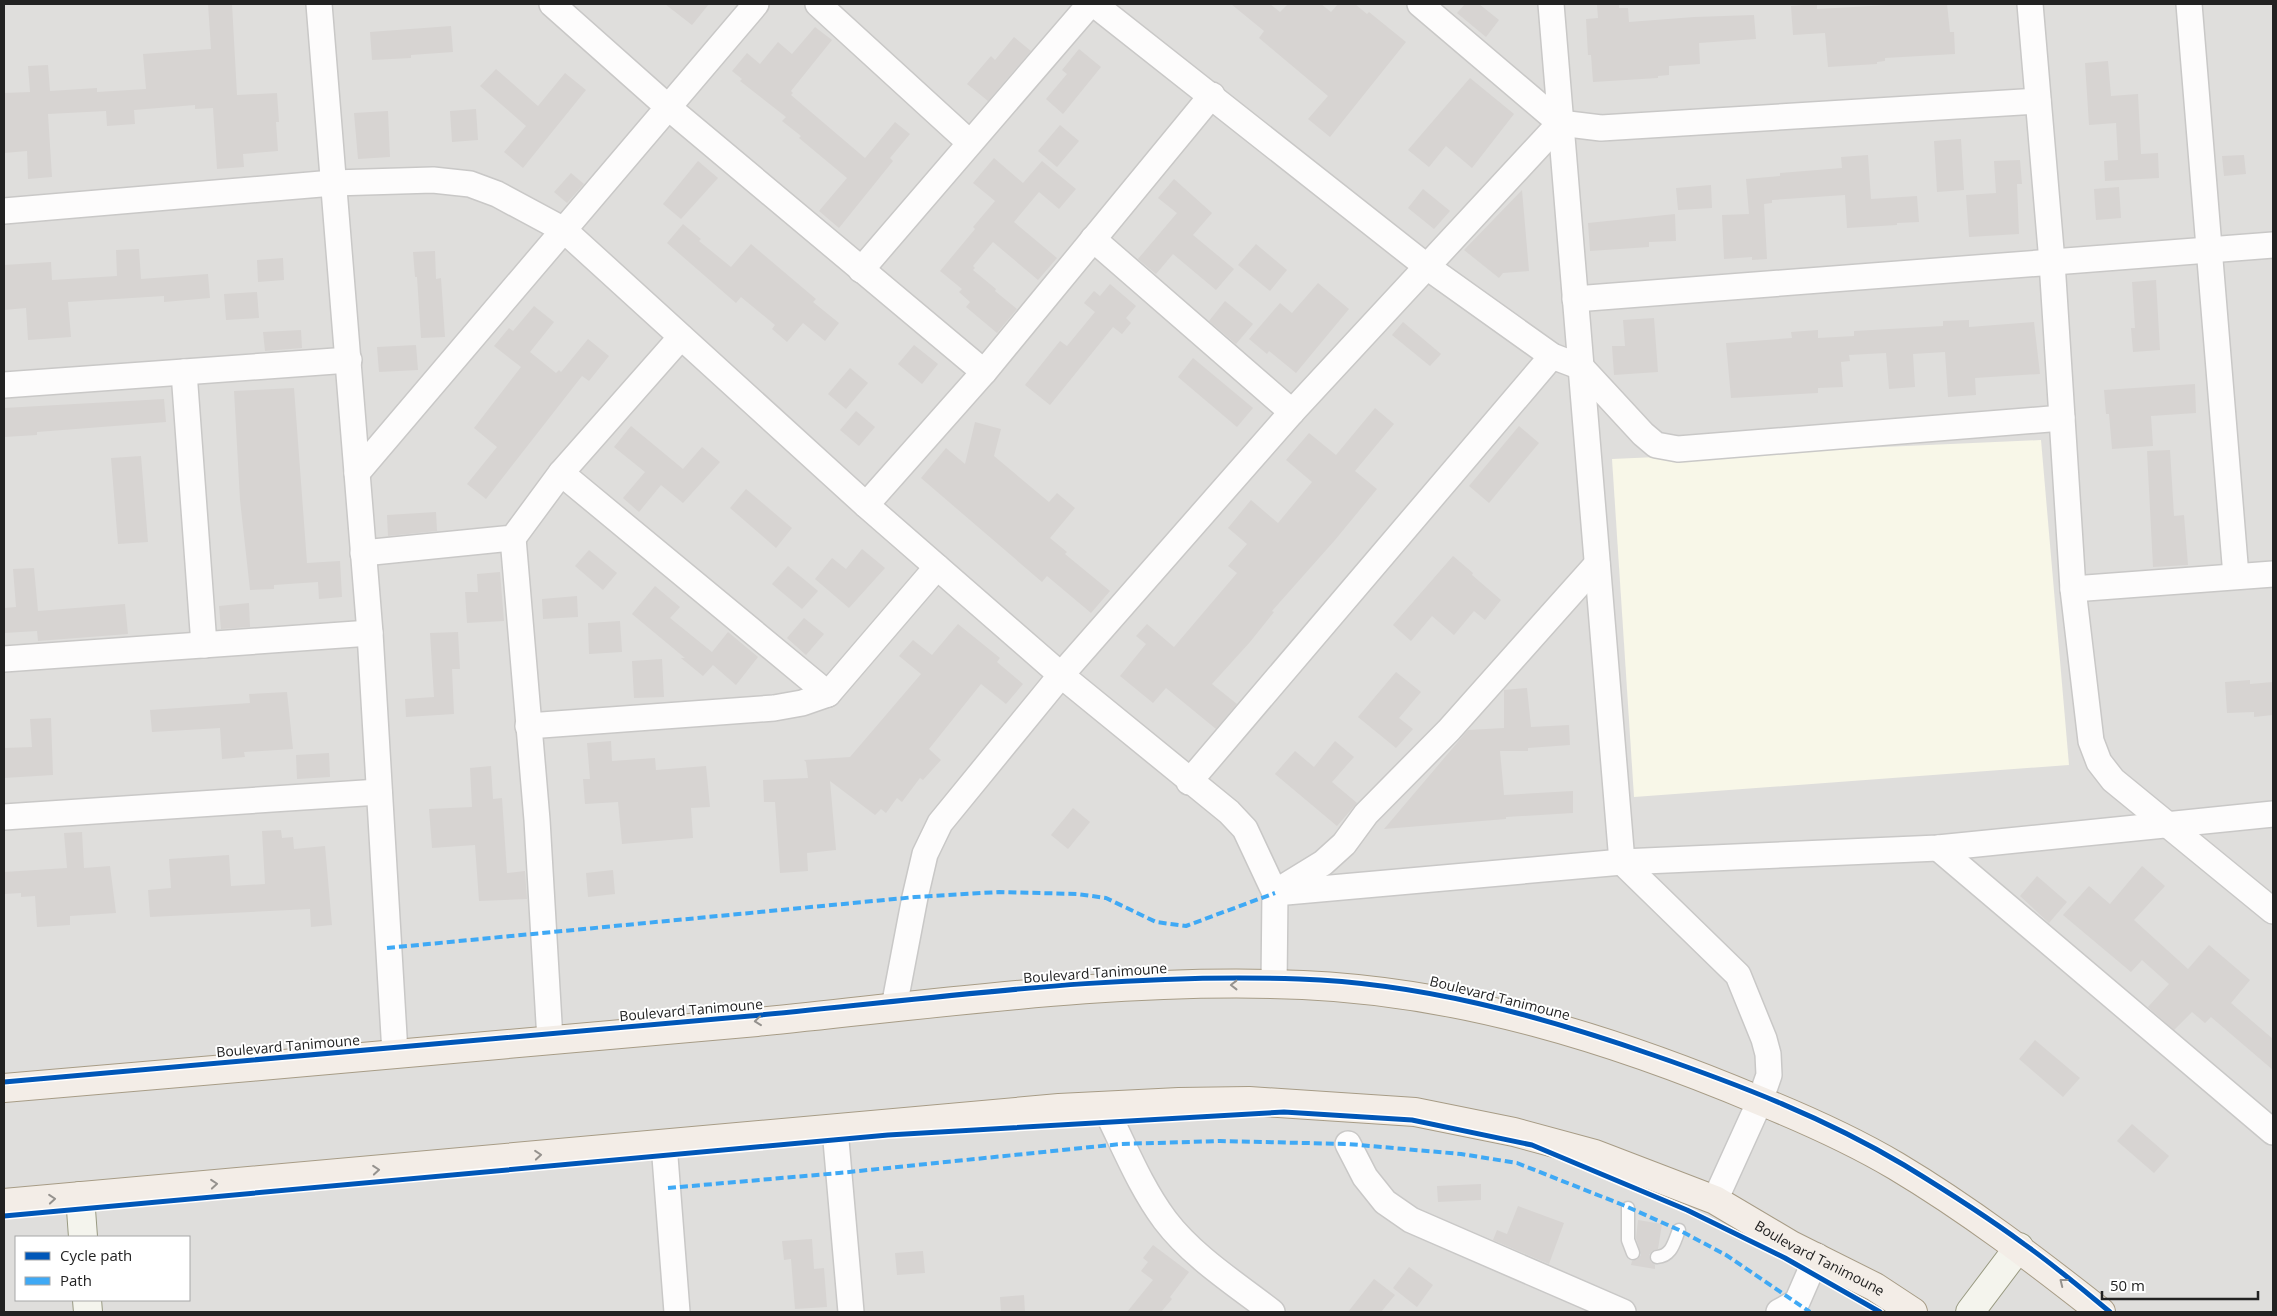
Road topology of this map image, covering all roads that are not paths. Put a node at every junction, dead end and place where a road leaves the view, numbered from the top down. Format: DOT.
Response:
graph roads {
  1 [pos="319,4"];
  2 [pos="552,4"];
  3 [pos="756,4"];
  4 [pos="818,4"];
  5 [pos="1092,4"];
  6 [pos="1420,4"];
  7 [pos="1551,4"];
  8 [pos="2030,4"];
  9 [pos="2189,4"];
  10 [pos="1212,95"];
  11 [pos="2038,101"];
  12 [pos="669,108"];
  13 [pos="1560,123"];
  14 [pos="970,142"];
  15 [pos="333,183"];
  16 [pos="4,211"];
  17 [pos="564,230"];
  18 [pos="1093,239"];
  19 [pos="2273,245"];
  20 [pos="2209,250"];
  21 [pos="2052,262"];
  22 [pos="1426,266"];
  23 [pos="861,270"];
  24 [pos="1575,299"];
  25 [pos="681,337"];
  26 [pos="1552,356"];
  27 [pos="349,360"];
  28 [pos="1581,367"];
  29 [pos="184,372"];
  30 [pos="984,372"];
  31 [pos="4,385"];
  32 [pos="1292,412"];
  33 [pos="2062,418"];
  34 [pos="357,473"];
  35 [pos="561,473"];
  36 [pos="866,505"];
  37 [pos="513,538"];
  38 [pos="363,553"];
  39 [pos="1597,564"];
  40 [pos="937,567"];
  41 [pos="2273,574"];
  42 [pos="2236,576"];
  43 [pos="2073,588"];
  44 [pos="370,633"];
  45 [pos="204,645"];
  46 [pos="4,659"];
  47 [pos="1061,674"];
  48 [pos="828,694"];
  49 [pos="528,726"];
  50 [pos="1189,782"];
  51 [pos="379,792"];
  52 [pos="2273,814"];
  53 [pos="4,817"];
  54 [pos="2166,823"];
  55 [pos="1938,848"];
  56 [pos="1622,862"];
  57 [pos="1275,893"];
  58 [pos="2273,911"];
  59 [pos="1274,985"];
  60 [pos="894,1007"];
  61 [pos="550,1040"];
  62 [pos="394,1053"];
  63 [pos="4,1088"];
  64 [pos="1760,1101"];
  65 [pos="1104,1106"];
  66 [pos="835,1129"];
  67 [pos="2273,1132"];
  68 [pos="664,1144"];
  69 [pos="1348,1144"];
  70 [pos="80,1196"];
  71 [pos="1715,1200"];
  72 [pos="4,1203"];
  73 [pos="1628,1208"];
  74 [pos="1679,1230"];
  75 [pos="83,1236"];
  76 [pos="2018,1247"];
  77 [pos="1633,1253"];
  78 [pos="1817,1256"];
  79 [pos="1657,1257"];
  80 [pos="677,1312"];
  81 [pos="851,1312"];
  82 [pos="1272,1312"];
  83 [pos="1623,1312"];
  84 [pos="1780,1312"];
  85 [pos="1912,1312"];
  86 [pos="1970,1312"];
  87 [pos="2101,1312"];
  1 -- 15 [label="street"];
  2 -- 12 [label="street"];
  3 -- 12 [label="street"];
  4 -- 14 [label="street"];
  5 -- 10 [label="street"];
  5 -- 14 [label="street"];
  6 -- 13 [label="street"];
  7 -- 13 [label="street"];
  8 -- 11 [label="street"];
  9 -- 20 [label="street"];
  10 -- 18 [label="street"];
  10 -- 22 [label="street"];
  11 -- 13 [label="street"];
  11 -- 21 [label="street"];
  12 -- 17 [label="street"];
  12 -- 23 [label="street"];
  13 -- 22 [label="street"];
  13 -- 24 [label="street"];
  14 -- 23 [label="street"];
  15 -- 16 [label="street"];
  15 -- 17 [label="street"];
  15 -- 27 [label="street"];
  17 -- 25 [label="street"];
  17 -- 34 [label="street"];
  18 -- 30 [label="street"];
  18 -- 32 [label="street"];
  19 -- 20 [label="street"];
  20 -- 21 [label="street"];
  20 -- 42 [label="street"];
  21 -- 24 [label="street"];
  21 -- 33 [label="street"];
  22 -- 26 [label="street"];
  22 -- 32 [label="street"];
  23 -- 30 [label="street"];
  24 -- 28 [label="street"];
  25 -- 35 [label="street"];
  25 -- 36 [label="street"];
  26 -- 28 [label="street"];
  26 -- 50 [label="street"];
  27 -- 29 [label="street"];
  27 -- 34 [label="street"];
  28 -- 33 [label="street"];
  28 -- 39 [label="street"];
  29 -- 31 [label="street"];
  29 -- 45 [label="street"];
  30 -- 36 [label="street"];
  32 -- 47 [label="street"];
  33 -- 43 [label="street"];
  34 -- 38 [label="street"];
  35 -- 37 [label="street"];
  35 -- 48 [label="street"];
  36 -- 40 [label="street"];
  37 -- 38 [label="street"];
  37 -- 49 [label="street"];
  38 -- 44 [label="street"];
  39 -- 56 [label="street"];
  39 -- 57 [label="street"];
  40 -- 47 [label="street"];
  40 -- 48 [label="street"];
  41 -- 42 [label="street"];
  42 -- 43 [label="street"];
  43 -- 54 [label="street"];
  44 -- 45 [label="street"];
  44 -- 51 [label="street"];
  45 -- 46 [label="street"];
  47 -- 50 [label="street"];
  47 -- 60 [label="street"];
  48 -- 49 [label="street"];
  49 -- 61 [label="street"];
  50 -- 57 [label="street"];
  51 -- 53 [label="street"];
  51 -- 62 [label="street"];
  52 -- 54 [label="street"];
  54 -- 55 [label="street"];
  54 -- 58 [label="street"];
  55 -- 56 [label="street"];
  55 -- 67 [label="street"];
  56 -- 57 [label="street"];
  56 -- 64 [label="street"];
  57 -- 59 [label="street"];
  59 -- 60 [label="main road, Boulevard Tanimoune, one-way"];
  59 -- 64 [label="main road, Boulevard Tanimoune"];
  60 -- 61 [label="main road, Boulevard Tanimoune, one-way"];
  61 -- 62 [label="main road, Boulevard Tanimoune"];
  62 -- 63 [label="main road, Boulevard Tanimoune"];
  64 -- 71 [label="street"];
  64 -- 76 [label="main road, Boulevard Tanimoune"];
  65 -- 66 [label="main road, Boulevard Tanimoune"];
  65 -- 71 [label="main road, Boulevard Tanimoune"];
  65 -- 82 [label="street"];
  66 -- 68 [label="main road, Boulevard Tanimoune"];
  66 -- 81 [label="street"];
  70 -- 68 [label="main road, Boulevard Tanimoune, one-way"];
  68 -- 80 [label="street"];
  69 -- 83 [label="street"];
  72 -- 70 [label="main road, Boulevard Tanimoune, one-way"];
  70 -- 75 [label="street"];
  71 -- 78 [label="main road, Boulevard Tanimoune"];
  73 -- 77 [label="lane"];
  74 -- 79 [label="lane"];
  76 -- 86 [label="street"];
  87 -- 76 [label="main road, Boulevard Tanimoune, one-way"];
  78 -- 84 [label="street"];
  78 -- 85 [label="main road, Boulevard Tanimoune"];
}
